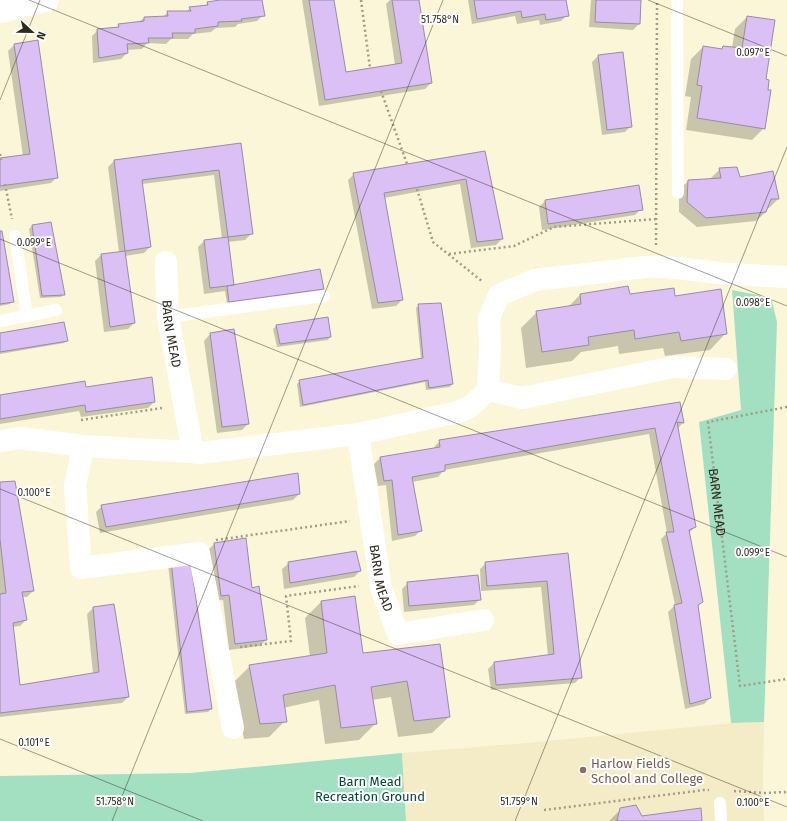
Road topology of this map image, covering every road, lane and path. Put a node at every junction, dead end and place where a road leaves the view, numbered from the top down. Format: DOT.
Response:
graph roads {
  1 [pos="48,0"];
  2 [pos="361,0"];
  3 [pos="657,0"];
  4 [pos="677,0"];
  5 [pos="0,12"];
  6 [pos="370,68"];
  7 [pos="381,91"];
  8 [pos="0,154"];
  9 [pos="1,160"];
  10 [pos="407,164"];
  11 [pos="4,184"];
  12 [pos="417,189"];
  13 [pos="678,193"];
  14 [pos="656,219"];
  15 [pos="15,236"];
  16 [pos="449,254"];
  17 [pos="166,262"];
  18 [pos="656,267"];
  19 [pos="787,277"];
  20 [pos="499,295"];
  21 [pos="324,296"];
  22 [pos="56,310"];
  23 [pos="27,316"];
  24 [pos="168,318"];
  25 [pos="0,321"];
  26 [pos="726,369"];
  27 [pos="488,390"];
  28 [pos="184,404"];
  29 [pos="787,407"];
  30 [pos="81,420"];
  31 [pos="358,434"];
  32 [pos="0,441"];
  33 [pos="83,446"];
  34 [pos="193,452"];
  35 [pos="370,518"];
  36 [pos="199,553"];
  37 [pos="380,584"];
  38 [pos="483,620"];
  39 [pos="218,649"];
  40 [pos="787,679"];
  41 [pos="233,728"];
  42 [pos="712,790"];
  43 [pos="727,791"];
  44 [pos="787,792"];
  45 [pos="720,803"];
  46 [pos="544,810"];
  47 [pos="721,821"];
  1 -- 5 [label="street"];
  2 -- 6 [label="path"];
  3 -- 14 [label="path"];
  4 -- 13 [label="lane"];
  7 -- 10 [label="path"];
  8 -- 9 [label="path"];
  11 -- 15 [label="path"];
  12 -- 16 [label="path"];
  14 -- 16 [label="path"];
  14 -- 18 [label="path"];
  15 -- 23 [label="lane"];
  16 -- 20 [label="path"];
  17 -- 24 [label="street, BARN MEAD"];
  18 -- 19 [label="street"];
  18 -- 20 [label="street"];
  20 -- 27 [label="street"];
  21 -- 24 [label="lane"];
  22 -- 23 [label="lane"];
  23 -- 25 [label="lane"];
  24 -- 28 [label="street, BARN MEAD"];
  26 -- 27 [label="street"];
  27 -- 31 [label="street"];
  28 -- 30 [label="path"];
  28 -- 34 [label="street, BARN MEAD"];
  29 -- 40 [label="path, BARN MEAD"];
  31 -- 34 [label="street"];
  31 -- 35 [label="street, BARN MEAD"];
  32 -- 33 [label="street"];
  33 -- 34 [label="street"];
  33 -- 36 [label="street"];
  35 -- 36 [label="path"];
  35 -- 37 [label="street, BARN MEAD"];
  36 -- 39 [label="street"];
  37 -- 38 [label="street, BARN MEAD"];
  37 -- 39 [label="path"];
  39 -- 41 [label="street"];
  42 -- 46 [label="path"];
  43 -- 44 [label="path"];
  45 -- 47 [label="lane"];
}
